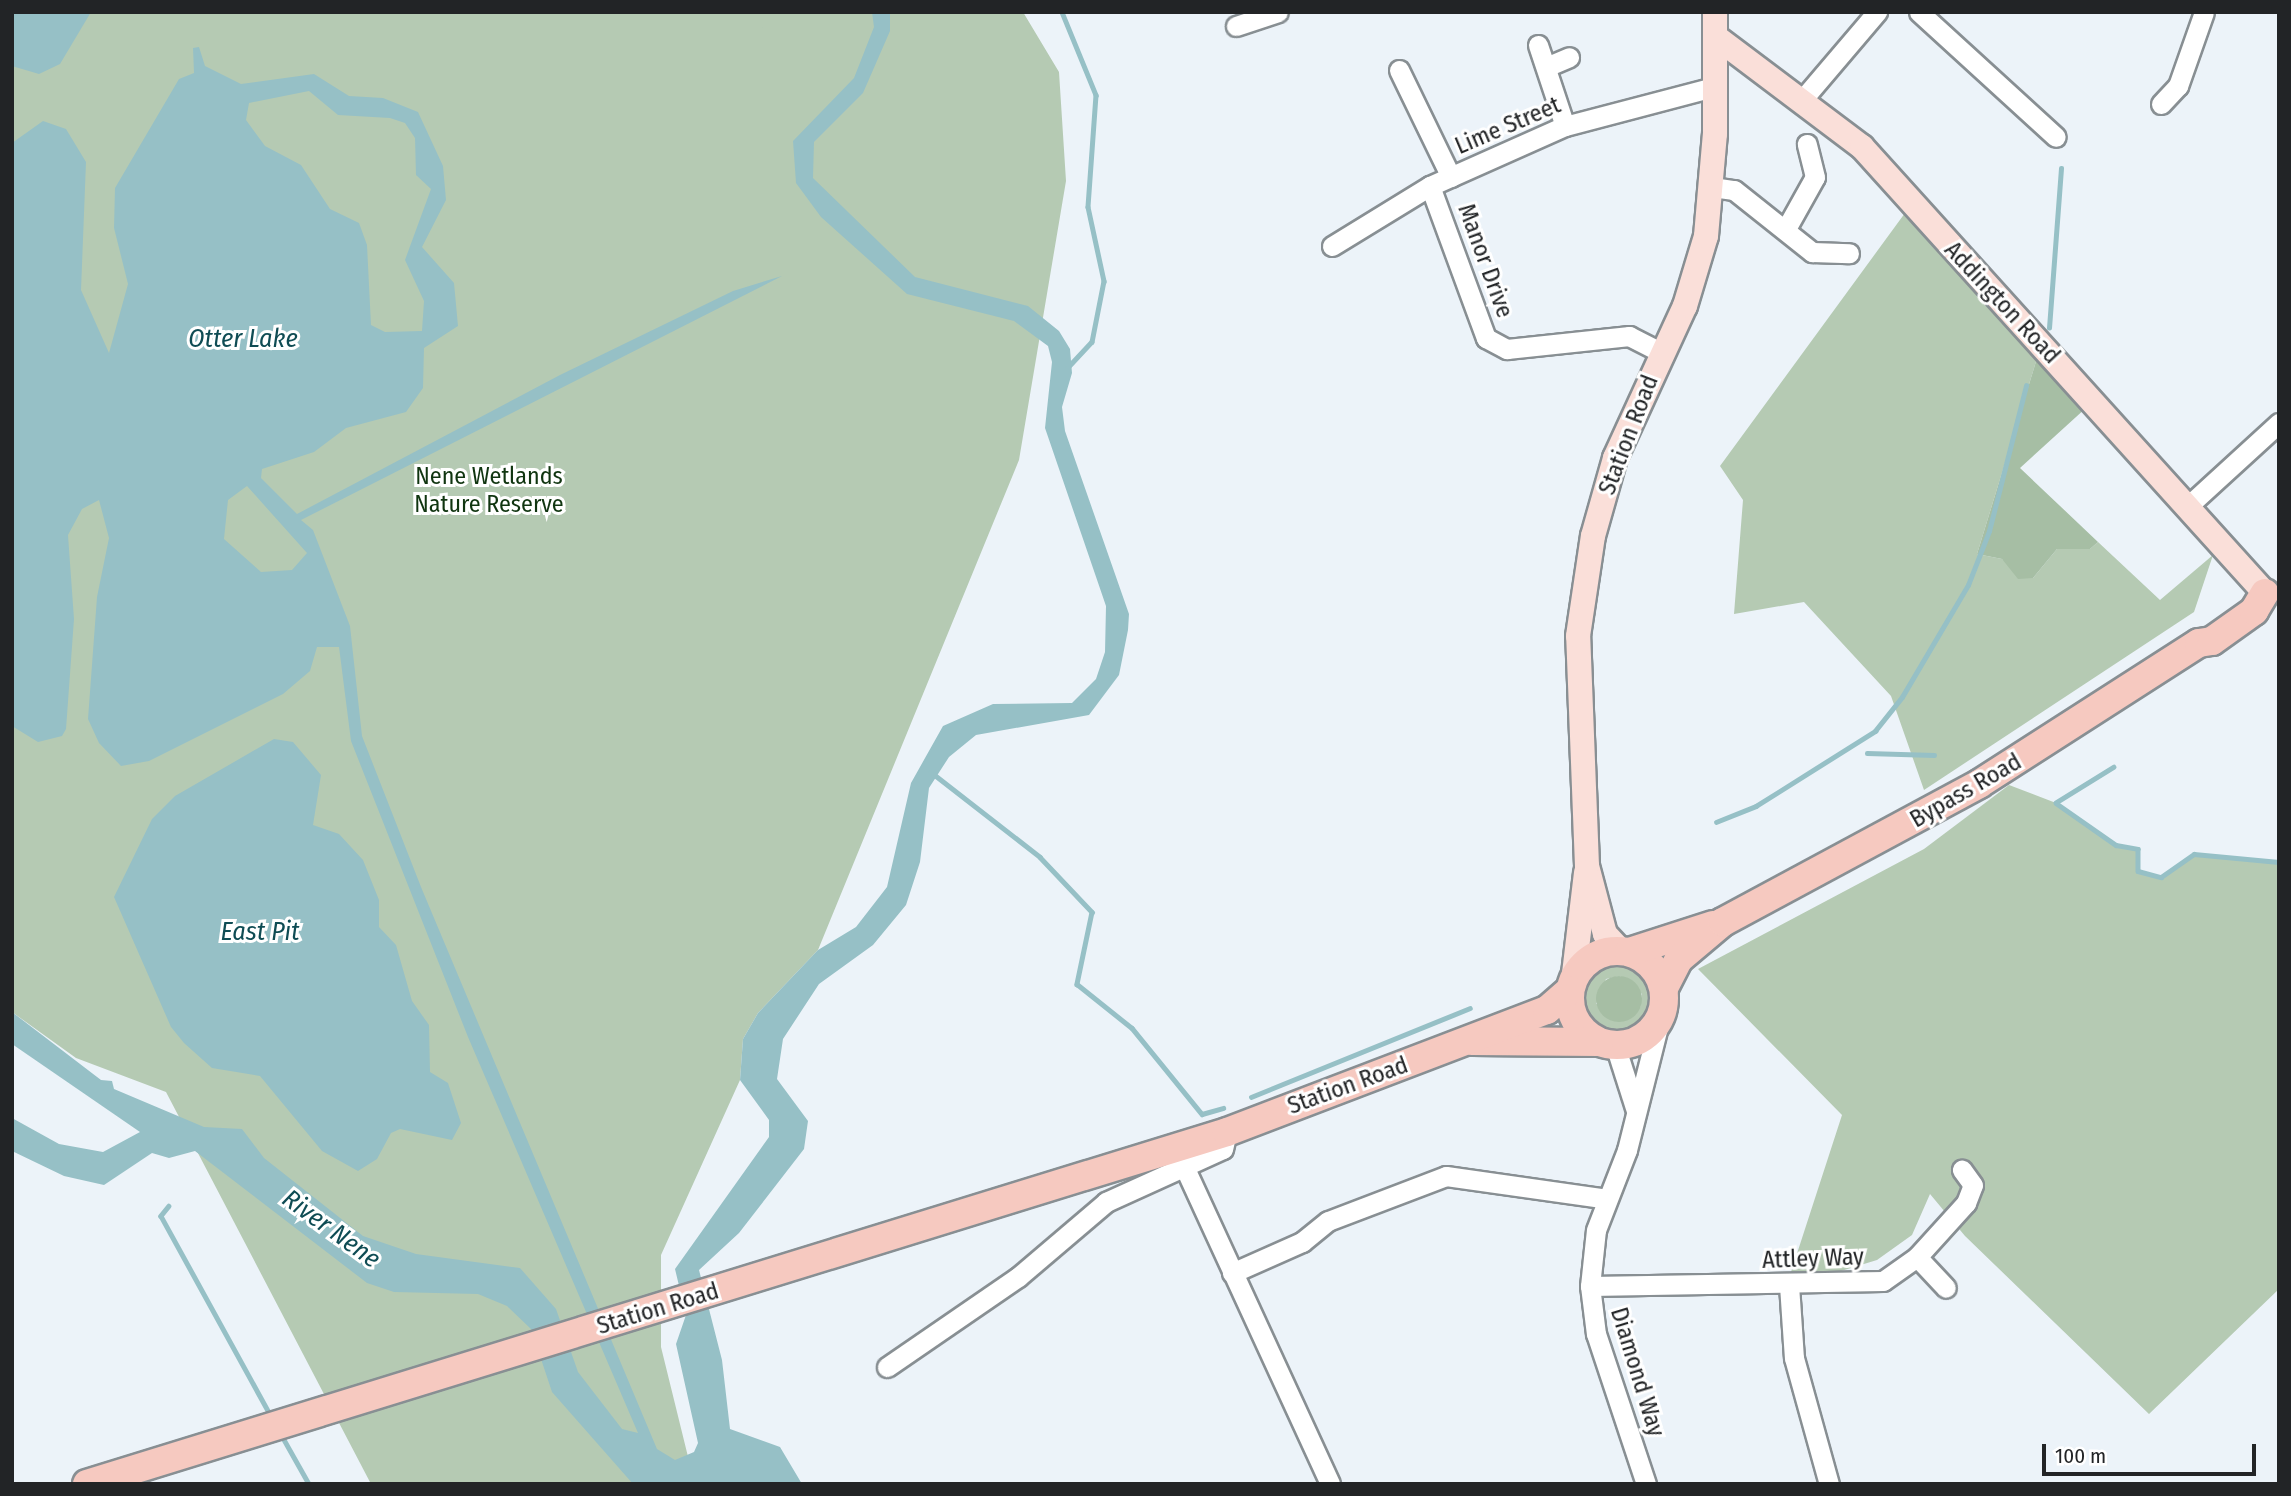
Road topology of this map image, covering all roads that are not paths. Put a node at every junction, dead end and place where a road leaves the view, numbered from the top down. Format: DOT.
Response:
graph roads {
  1 [pos="1278,12"];
  2 [pos="1715,12"];
  3 [pos="1877,12"];
  4 [pos="1919,12"];
  5 [pos="2204,12"];
  6 [pos="1236,26"];
  7 [pos="1716,37"];
  8 [pos="1538,45"];
  9 [pos="1569,57"];
  10 [pos="1546,67"];
  11 [pos="1399,70"];
  12 [pos="1717,86"];
  13 [pos="1802,100"];
  14 [pos="2161,104"];
  15 [pos="1565,126"];
  16 [pos="2056,137"];
  17 [pos="1807,144"];
  18 [pos="1451,177"];
  19 [pos="1430,186"];
  20 [pos="1712,187"];
  21 [pos="1787,227"];
  22 [pos="1332,246"];
  23 [pos="1849,253"];
  24 [pos="1663,353"];
  25 [pos="2279,423"];
  26 [pos="2188,506"];
  27 [pos="2272,587"];
  28 [pos="1587,866"];
  29 [pos="1723,922"];
  30 [pos="1624,951"];
  31 [pos="1572,986"];
  32 [pos="1662,1002"];
  33 [pos="1469,1041"];
  34 [pos="1607,1043"];
  35 [pos="1636,1112"];
  36 [pos="1227,1132"];
  37 [pos="1183,1164"];
  38 [pos="1962,1170"];
  39 [pos="1607,1199"];
  40 [pos="1917,1257"];
  41 [pos="1232,1273"];
  42 [pos="1789,1285"];
  43 [pos="1590,1286"];
  44 [pos="1946,1288"];
  45 [pos="887,1367"];
  46 [pos="87,1484"];
  47 [pos="1329,1484"];
  48 [pos="1646,1484"];
  49 [pos="1829,1484"];
  1 -- 6 [label="street"];
  2 -- 7 [label="main road, Station Road"];
  3 -- 13 [label="street"];
  4 -- 16 [label="street"];
  5 -- 14 [label="street"];
  7 -- 12 [label="main road, Station Road"];
  7 -- 13 [label="main road, Addington Road"];
  8 -- 10 [label="street"];
  9 -- 10 [label="street"];
  10 -- 15 [label="street"];
  11 -- 18 [label="street"];
  12 -- 15 [label="street, Lime Street"];
  12 -- 20 [label="main road, Station Road"];
  13 -- 26 [label="main road, Addington Road"];
  15 -- 18 [label="street, Lime Street"];
  17 -- 21 [label="street"];
  18 -- 19 [label="street, Lime Street"];
  19 -- 22 [label="street, Lime Street"];
  19 -- 24 [label="street, Manor Drive"];
  20 -- 21 [label="street"];
  20 -- 24 [label="main road, Station Road"];
  21 -- 23 [label="street"];
  24 -- 28 [label="main road, Station Road"];
  25 -- 26 [label="street"];
  26 -- 27 [label="main road, Addington Road"];
  27 -- 29 [label="highway, Bypass Road"];
  28 -- 30 [label="main road, Station Road"];
  28 -- 31 [label="main road, Station Road"];
  29 -- 30 [label="highway, Bypass Road"];
  29 -- 32 [label="highway, Bypass Road"];
  30 -- 31 [label="highway"];
  30 -- 32 [label="highway"];
  31 -- 33 [label="highway, Station Road"];
  31 -- 34 [label="highway"];
  32 -- 34 [label="highway"];
  32 -- 35 [label="street, Diamond Way"];
  33 -- 34 [label="highway, Station Road"];
  33 -- 36 [label="highway, Station Road"];
  34 -- 35 [label="street"];
  35 -- 39 [label="street, Diamond Way"];
  36 -- 37 [label="street, Station Road"];
  36 -- 46 [label="highway, Station Road"];
  37 -- 41 [label="street"];
  37 -- 45 [label="street, Station Road"];
  38 -- 40 [label="street, Attley Way"];
  39 -- 41 [label="street"];
  39 -- 43 [label="street, Diamond Way"];
  40 -- 42 [label="street, Attley Way"];
  40 -- 44 [label="street"];
  41 -- 47 [label="street"];
  42 -- 43 [label="street, Attley Way"];
  42 -- 49 [label="street"];
  43 -- 48 [label="street, Diamond Way"];
}
